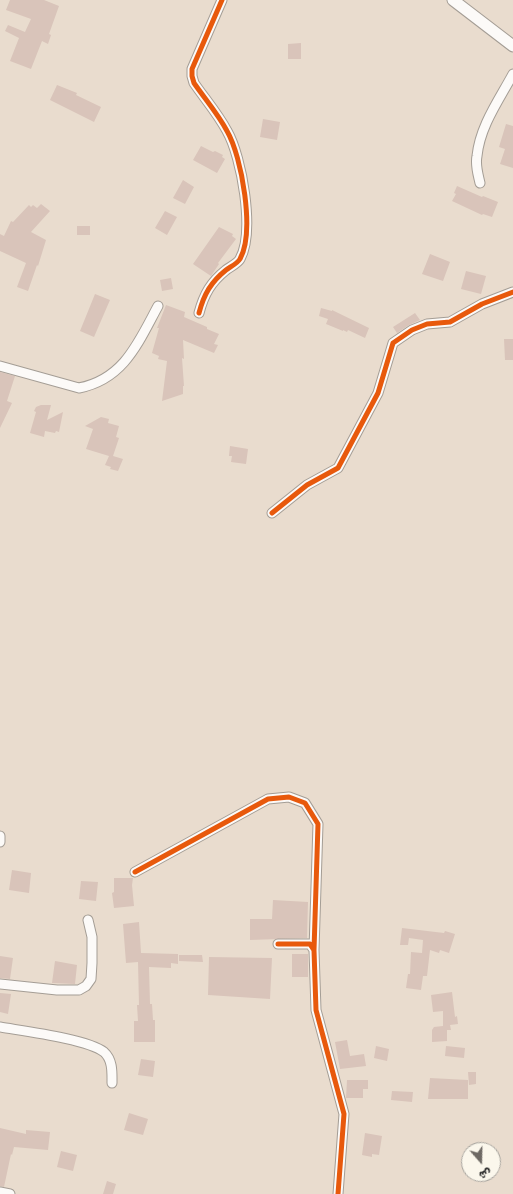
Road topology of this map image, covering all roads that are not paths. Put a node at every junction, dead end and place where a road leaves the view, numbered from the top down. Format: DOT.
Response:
graph roads {
  1 [pos="222,0"];
  2 [pos="456,1"];
  3 [pos="513,46"];
  4 [pos="513,74"];
  5 [pos="480,183"];
  6 [pos="513,292"];
  7 [pos="158,306"];
  8 [pos="200,313"];
  9 [pos="0,366"];
  10 [pos="272,513"];
  11 [pos="0,836"];
  12 [pos="0,842"];
  13 [pos="135,872"];
  14 [pos="88,920"];
  15 [pos="278,944"];
  16 [pos="314,950"];
  17 [pos="0,984"];
  18 [pos="0,1027"];
  19 [pos="112,1083"];
  20 [pos="0,1192"];
  21 [pos="10,1194"];
  22 [pos="338,1194"];
  1 -- 8 [label="street"];
  2 -- 3 [label="street"];
  4 -- 5 [label="street"];
  6 -- 10 [label="street"];
  7 -- 9 [label="street"];
  11 -- 12 [label="street"];
  13 -- 16 [label="street"];
  14 -- 17 [label="street"];
  15 -- 16 [label="street"];
  16 -- 22 [label="street"];
  18 -- 19 [label="street"];
  20 -- 21 [label="street"];
}
